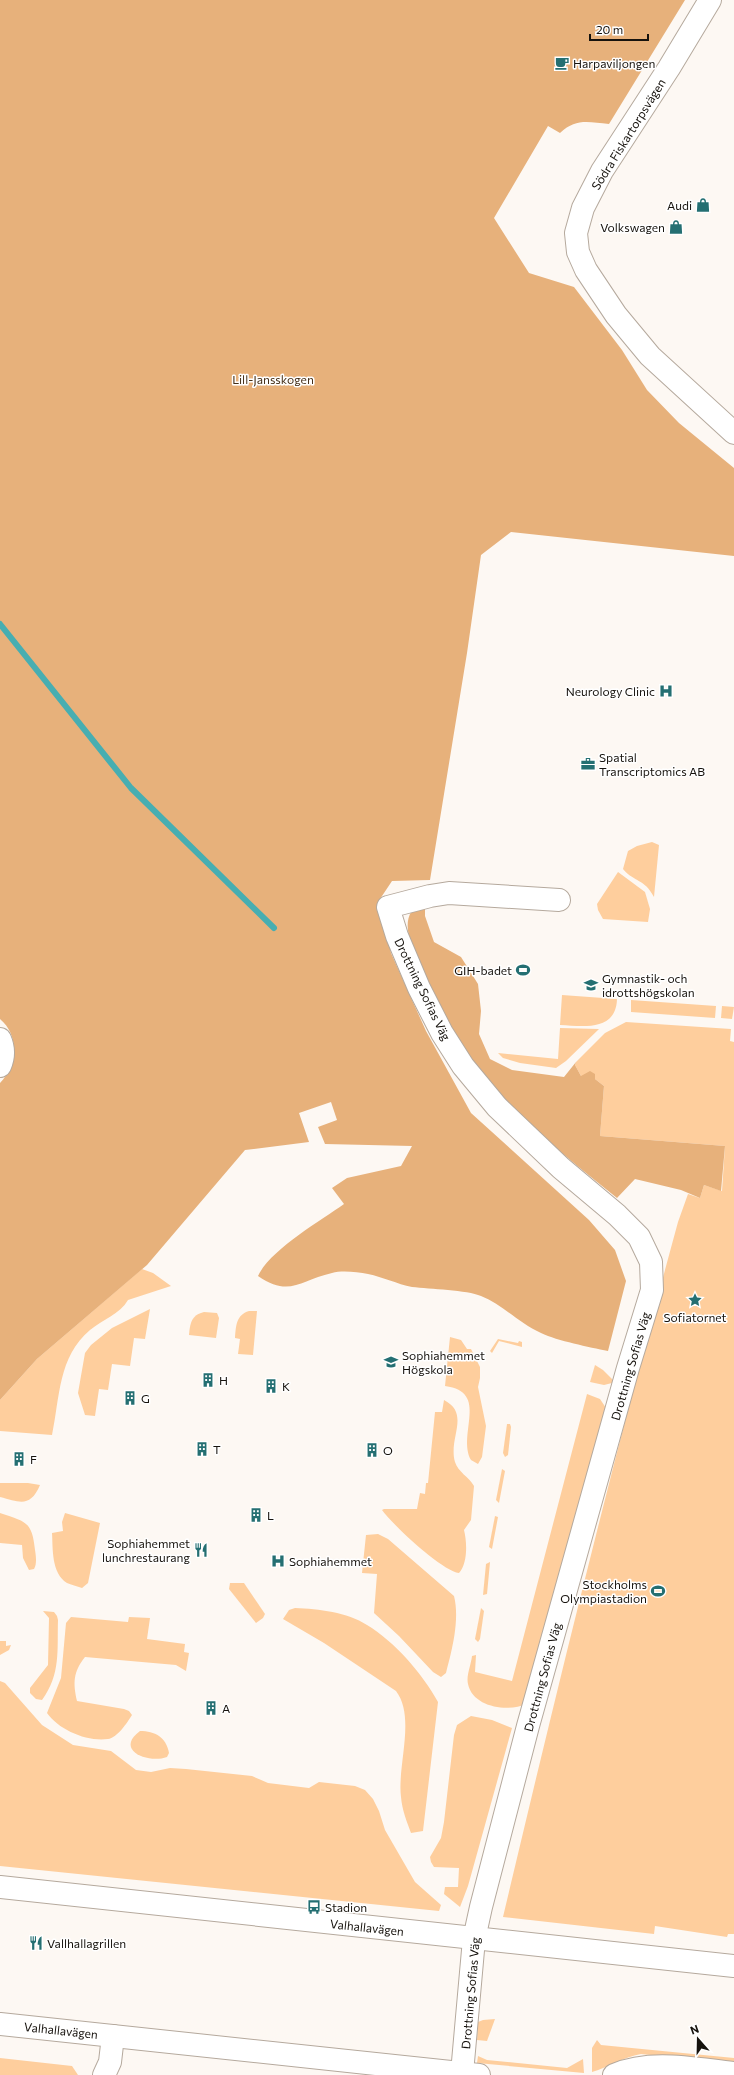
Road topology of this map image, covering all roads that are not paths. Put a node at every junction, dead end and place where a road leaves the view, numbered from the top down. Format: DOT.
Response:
graph roads {
  1 [pos="710,0"];
  2 [pos="734,433"];
  3 [pos="559,900"];
  4 [pos="0,1039"];
  5 [pos="0,1066"];
  6 [pos="10,1888"];
  7 [pos="0,1897"];
  8 [pos="474,1939"];
  9 [pos="734,1966"];
  10 [pos="0,2024"];
  11 [pos="113,2036"];
  12 [pos="734,2073"];
  13 [pos="471,2074"];
  14 [pos="104,2075"];
  15 [pos="614,2075"];
  1 -- 2 [label="street, Södra Fiskartorpsvägen"];
  3 -- 8 [label="street, Drottning Sofias Väg"];
  4 -- 5 [label="street"];
  6 -- 7 [label="street"];
  6 -- 8 [label="street, Valhallavägen"];
  8 -- 9 [label="street, Valhallavägen"];
  8 -- 13 [label="street, Drottning Sofias Väg"];
  10 -- 11 [label="street, Valhallavägen"];
  11 -- 13 [label="street, Valhallavägen"];
  11 -- 14 [label="street"];
  12 -- 15 [label="street"];
}
